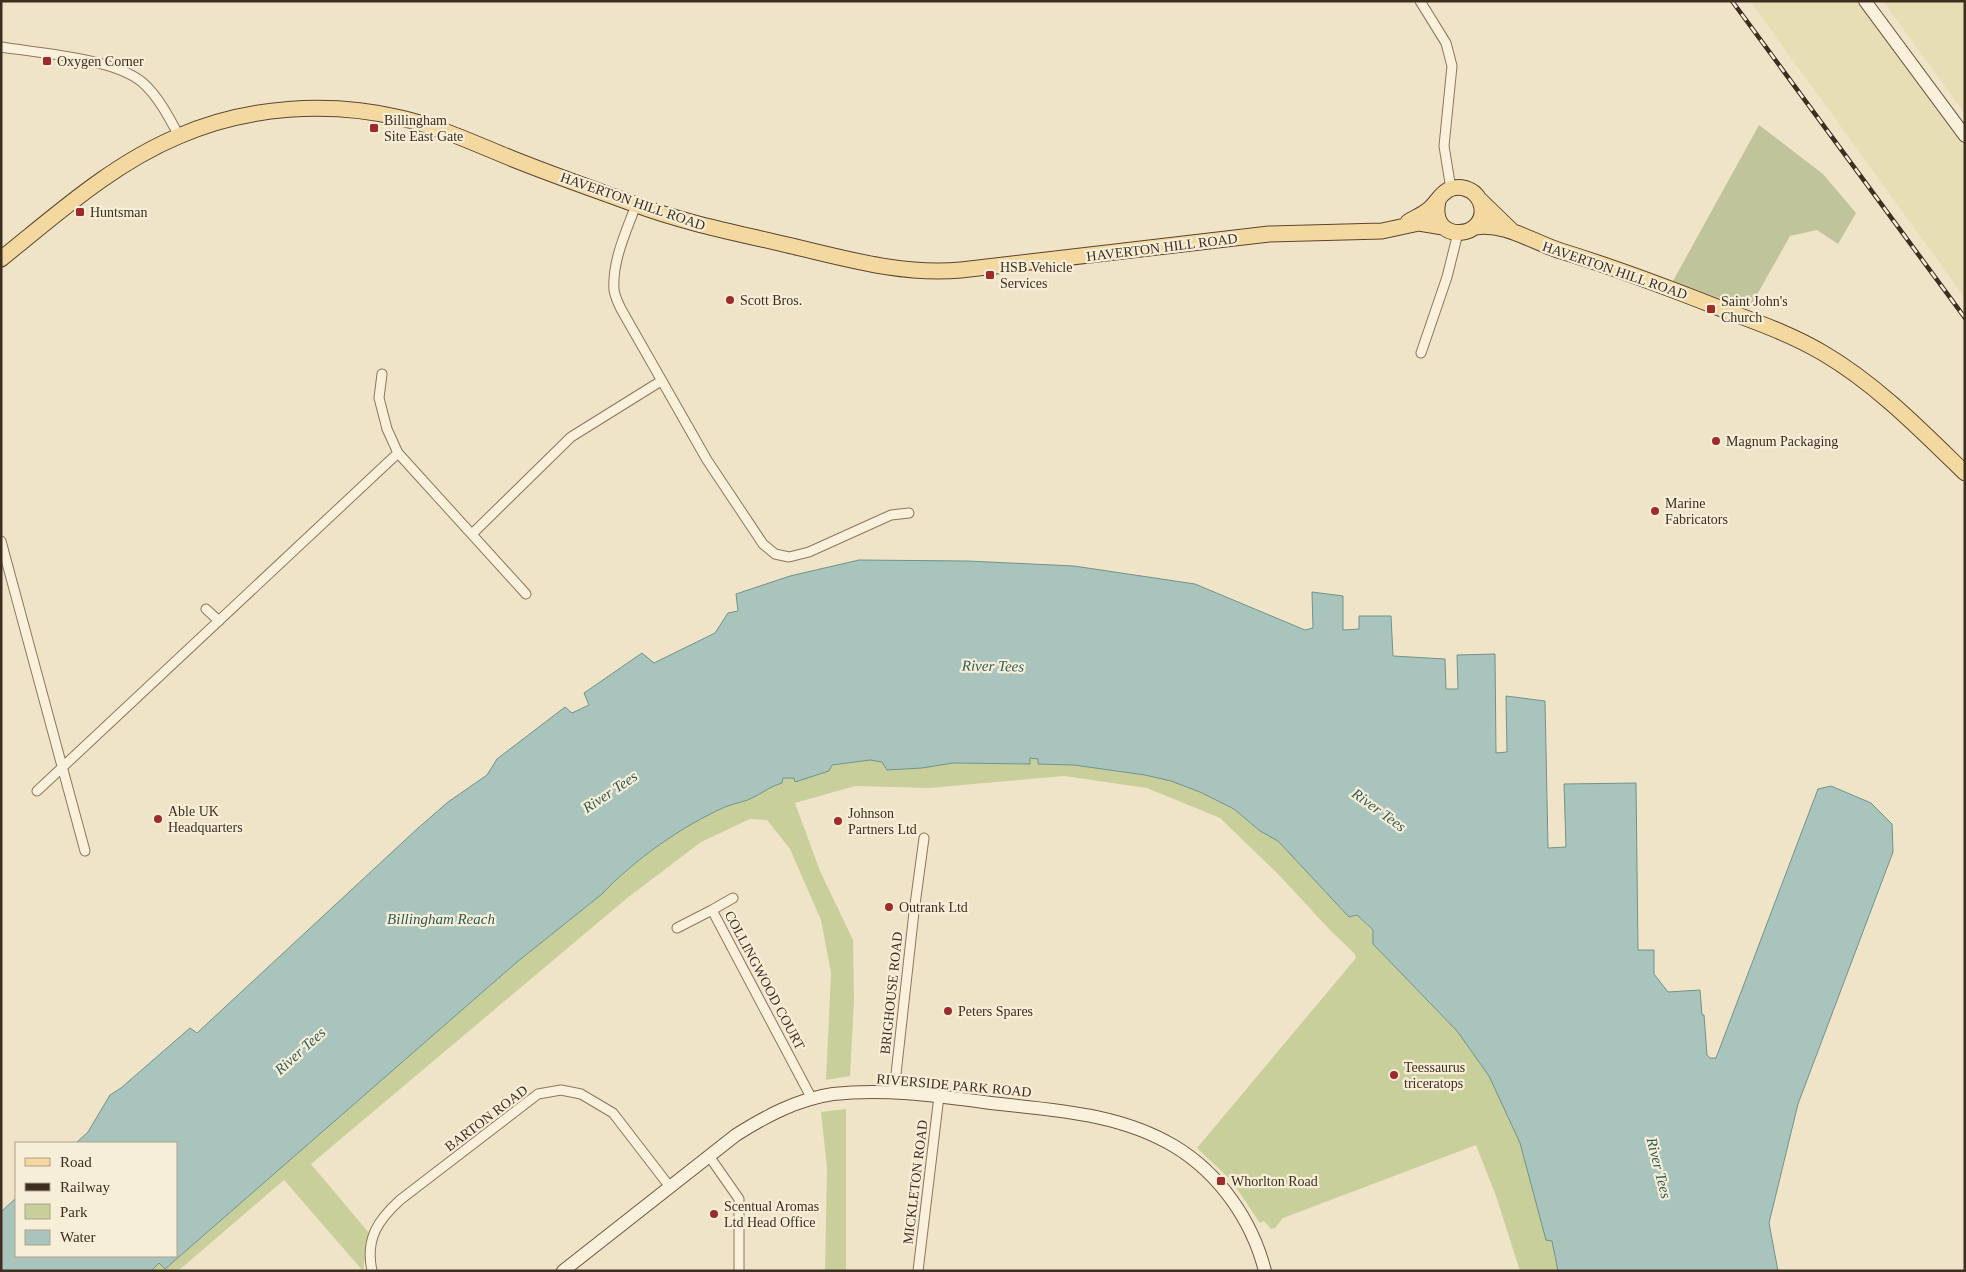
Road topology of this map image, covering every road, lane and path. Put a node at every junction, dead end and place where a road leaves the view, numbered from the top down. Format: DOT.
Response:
graph roads {
  1 [pos="1420,1"];
  2 [pos="1865,1"];
  3 [pos="1,47"];
  4 [pos="179,136"];
  5 [pos="1965,136"];
  6 [pos="1451,189"];
  7 [pos="1480,200"];
  8 [pos="1438,201"];
  9 [pos="636,205"];
  10 [pos="1401,226"];
  11 [pos="1443,227"];
  12 [pos="1475,227"];
  13 [pos="1512,231"];
  14 [pos="1458,233"];
  15 [pos="1,259"];
  16 [pos="1421,354"];
  17 [pos="382,374"];
  18 [pos="661,381"];
  19 [pos="398,454"];
  20 [pos="1965,472"];
  21 [pos="909,513"];
  22 [pos="472,534"];
  23 [pos="1,540"];
  24 [pos="526,594"];
  25 [pos="206,609"];
  26 [pos="219,621"];
  27 [pos="56,748"];
  28 [pos="72,758"];
  29 [pos="61,768"];
  30 [pos="37,791"];
  31 [pos="924,838"];
  32 [pos="85,851"];
  33 [pos="733,898"];
  34 [pos="712,910"];
  35 [pos="677,928"];
  36 [pos="894,1092"];
  37 [pos="939,1096"];
  38 [pos="812,1099"];
  39 [pos="709,1156"];
  40 [pos="670,1187"];
  41 [pos="372,1271"];
  42 [pos="563,1271"];
  43 [pos="739,1271"];
  44 [pos="918,1271"];
  45 [pos="1265,1271"];
  1 -- 6 [label="street"];
  2 -- 5 [label="street"];
  3 -- 4 [label="street"];
  4 -- 9 [label="main road, HAVERTON HILL ROAD"];
  4 -- 15 [label="main road, HAVERTON HILL ROAD"];
  6 -- 7 [label="main road, HAVERTON HILL ROAD"];
  6 -- 8 [label="main road, HAVERTON HILL ROAD"];
  7 -- 12 [label="main road"];
  7 -- 13 [label="main road, HAVERTON HILL ROAD"];
  8 -- 10 [label="main road, HAVERTON HILL ROAD"];
  8 -- 11 [label="main road"];
  9 -- 10 [label="main road, HAVERTON HILL ROAD"];
  9 -- 18 [label="street"];
  10 -- 11 [label="main road, HAVERTON HILL ROAD"];
  11 -- 14 [label="main road, HAVERTON HILL ROAD"];
  12 -- 13 [label="main road, HAVERTON HILL ROAD"];
  12 -- 14 [label="main road, HAVERTON HILL ROAD"];
  13 -- 20 [label="main road, HAVERTON HILL ROAD"];
  14 -- 16 [label="street"];
  17 -- 19 [label="street"];
  18 -- 21 [label="street"];
  18 -- 22 [label="street"];
  19 -- 22 [label="street"];
  19 -- 26 [label="street"];
  22 -- 24 [label="street"];
  23 -- 27 [label="street"];
  25 -- 26 [label="street"];
  26 -- 28 [label="street"];
  27 -- 28 [label="street"];
  27 -- 29 [label="street"];
  28 -- 29 [label="street"];
  29 -- 30 [label="street"];
  29 -- 32 [label="street"];
  31 -- 36 [label="street, BRIGHOUSE ROAD"];
  33 -- 34 [label="street"];
  34 -- 35 [label="street, COLLINGWOOD COURT"];
  34 -- 38 [label="street, COLLINGWOOD COURT"];
  36 -- 37 [label="street, RIVERSIDE PARK ROAD"];
  36 -- 38 [label="street, RIVERSIDE PARK ROAD"];
  37 -- 44 [label="street, MICKLETON ROAD"];
  37 -- 45 [label="street, RIVERSIDE PARK ROAD"];
  38 -- 39 [label="street, RIVERSIDE PARK ROAD"];
  39 -- 40 [label="street, RIVERSIDE PARK ROAD"];
  39 -- 43 [label="street"];
  40 -- 41 [label="street, BARTON ROAD"];
  40 -- 42 [label="street, RIVERSIDE PARK ROAD"];
}
